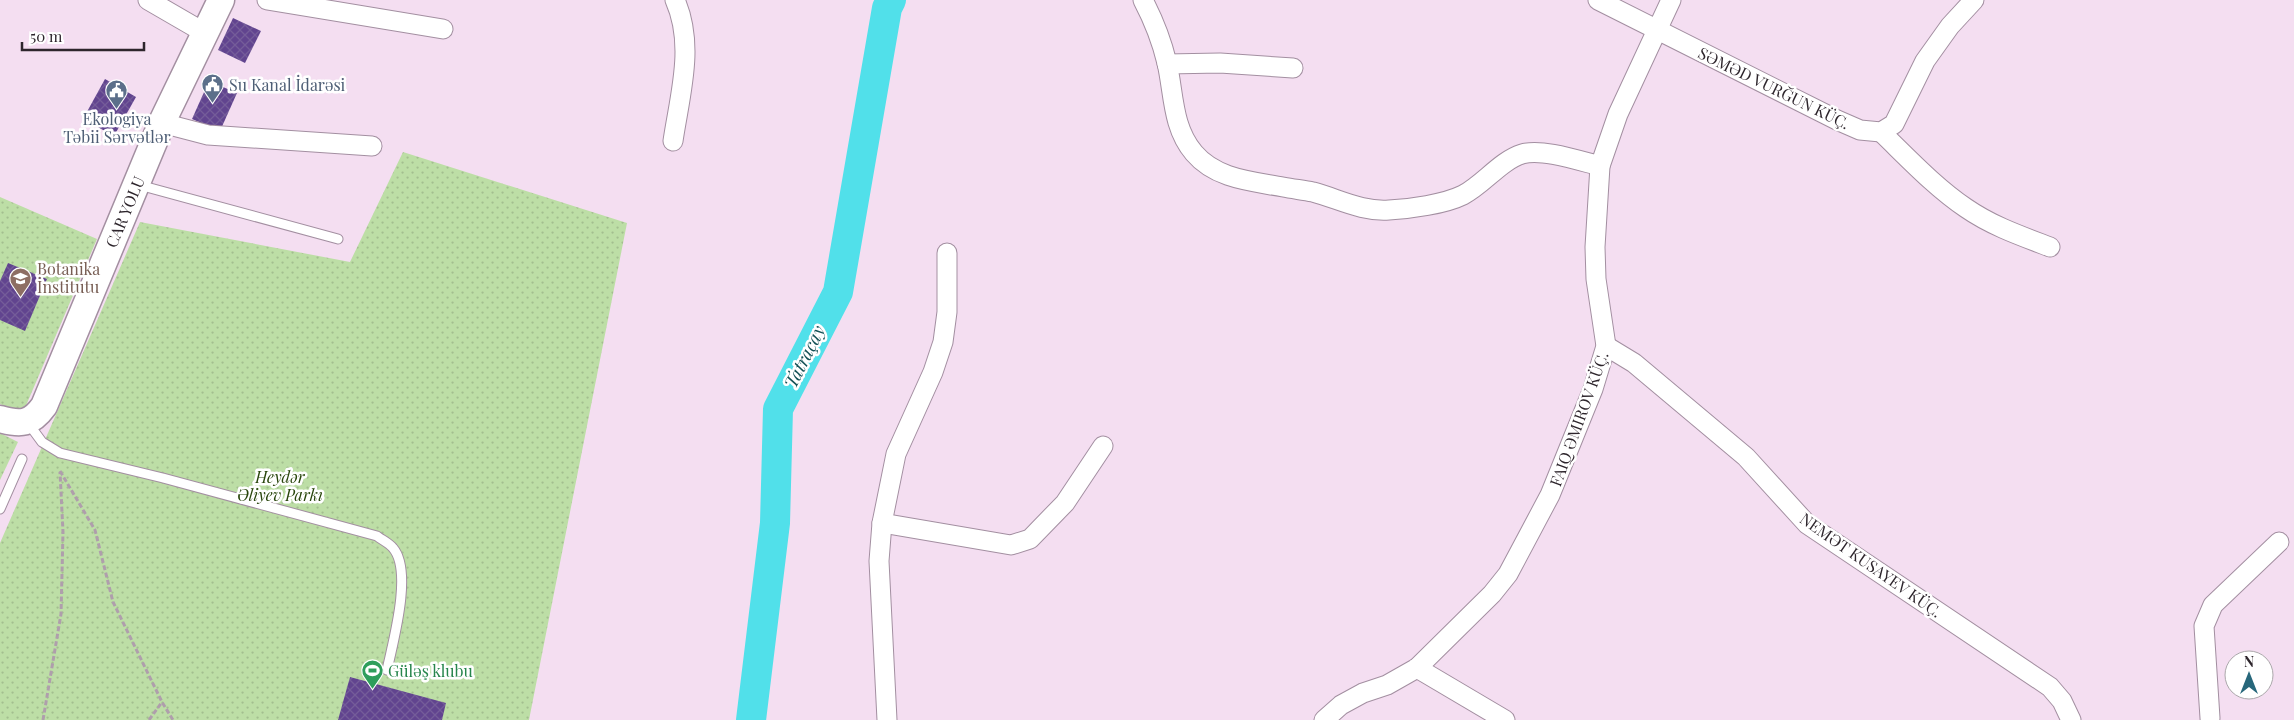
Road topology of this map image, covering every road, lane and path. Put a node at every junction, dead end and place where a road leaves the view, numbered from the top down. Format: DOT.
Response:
graph roads {
  1 [pos="148,0"];
  2 [pos="221,0"];
  3 [pos="267,0"];
  4 [pos="675,0"];
  5 [pos="1143,0"];
  6 [pos="1598,0"];
  7 [pos="1671,0"];
  8 [pos="1974,0"];
  9 [pos="443,29"];
  10 [pos="1658,31"];
  11 [pos="205,33"];
  12 [pos="1167,64"];
  13 [pos="1294,68"];
  14 [pos="162,123"];
  15 [pos="1881,132"];
  16 [pos="673,141"];
  17 [pos="372,146"];
  18 [pos="1600,166"];
  19 [pos="137,184"];
  20 [pos="338,239"];
  21 [pos="2050,247"];
  22 [pos="947,253"];
  23 [pos="1606,346"];
  24 [pos="0,419"];
  25 [pos="27,422"];
  26 [pos="1103,446"];
  27 [pos="60,453"];
  28 [pos="22,459"];
  29 [pos="60,471"];
  30 [pos="0,509"];
  31 [pos="882,523"];
  32 [pos="2279,542"];
  33 [pos="1417,668"];
  34 [pos="387,670"];
  35 [pos="162,702"];
  36 [pos="43,720"];
  37 [pos="149,720"];
  38 [pos="173,720"];
  39 [pos="887,720"];
  40 [pos="1324,720"];
  41 [pos="1506,720"];
  42 [pos="2071,720"];
  43 [pos="2207,720"];
  1 -- 11 [label="street"];
  2 -- 11 [label="street, CAR YOLU"];
  3 -- 9 [label="street"];
  4 -- 16 [label="street"];
  5 -- 12 [label="street"];
  6 -- 10 [label="street, SƏMƏD VURĞUN KÜÇ."];
  7 -- 10 [label="street, FAIQ ƏMIROV KÜÇ."];
  8 -- 15 [label="street"];
  10 -- 15 [label="street, SƏMƏD VURĞUN KÜÇ."];
  10 -- 18 [label="street, FAIQ ƏMIROV KÜÇ."];
  11 -- 14 [label="street, CAR YOLU"];
  12 -- 13 [label="street"];
  12 -- 18 [label="street"];
  14 -- 17 [label="street"];
  14 -- 19 [label="street, CAR YOLU"];
  15 -- 21 [label="street"];
  18 -- 23 [label="street, FAIQ ƏMIROV KÜÇ."];
  19 -- 20 [label="lane"];
  19 -- 25 [label="street, CAR YOLU"];
  22 -- 31 [label="street"];
  23 -- 33 [label="street, FAIQ ƏMIROV KÜÇ."];
  23 -- 42 [label="street, NEMƏT KUSAYEV KÜÇ."];
  24 -- 25 [label="street"];
  25 -- 27 [label="lane"];
  26 -- 31 [label="street"];
  27 -- 29 [label="path"];
  27 -- 34 [label="lane"];
  28 -- 30 [label="lane"];
  29 -- 35 [label="path"];
  29 -- 36 [label="path"];
  31 -- 39 [label="street"];
  32 -- 43 [label="street"];
  33 -- 40 [label="street, FAIQ ƏMIROV KÜÇ."];
  33 -- 41 [label="street"];
  35 -- 37 [label="path"];
  35 -- 38 [label="path"];
}
